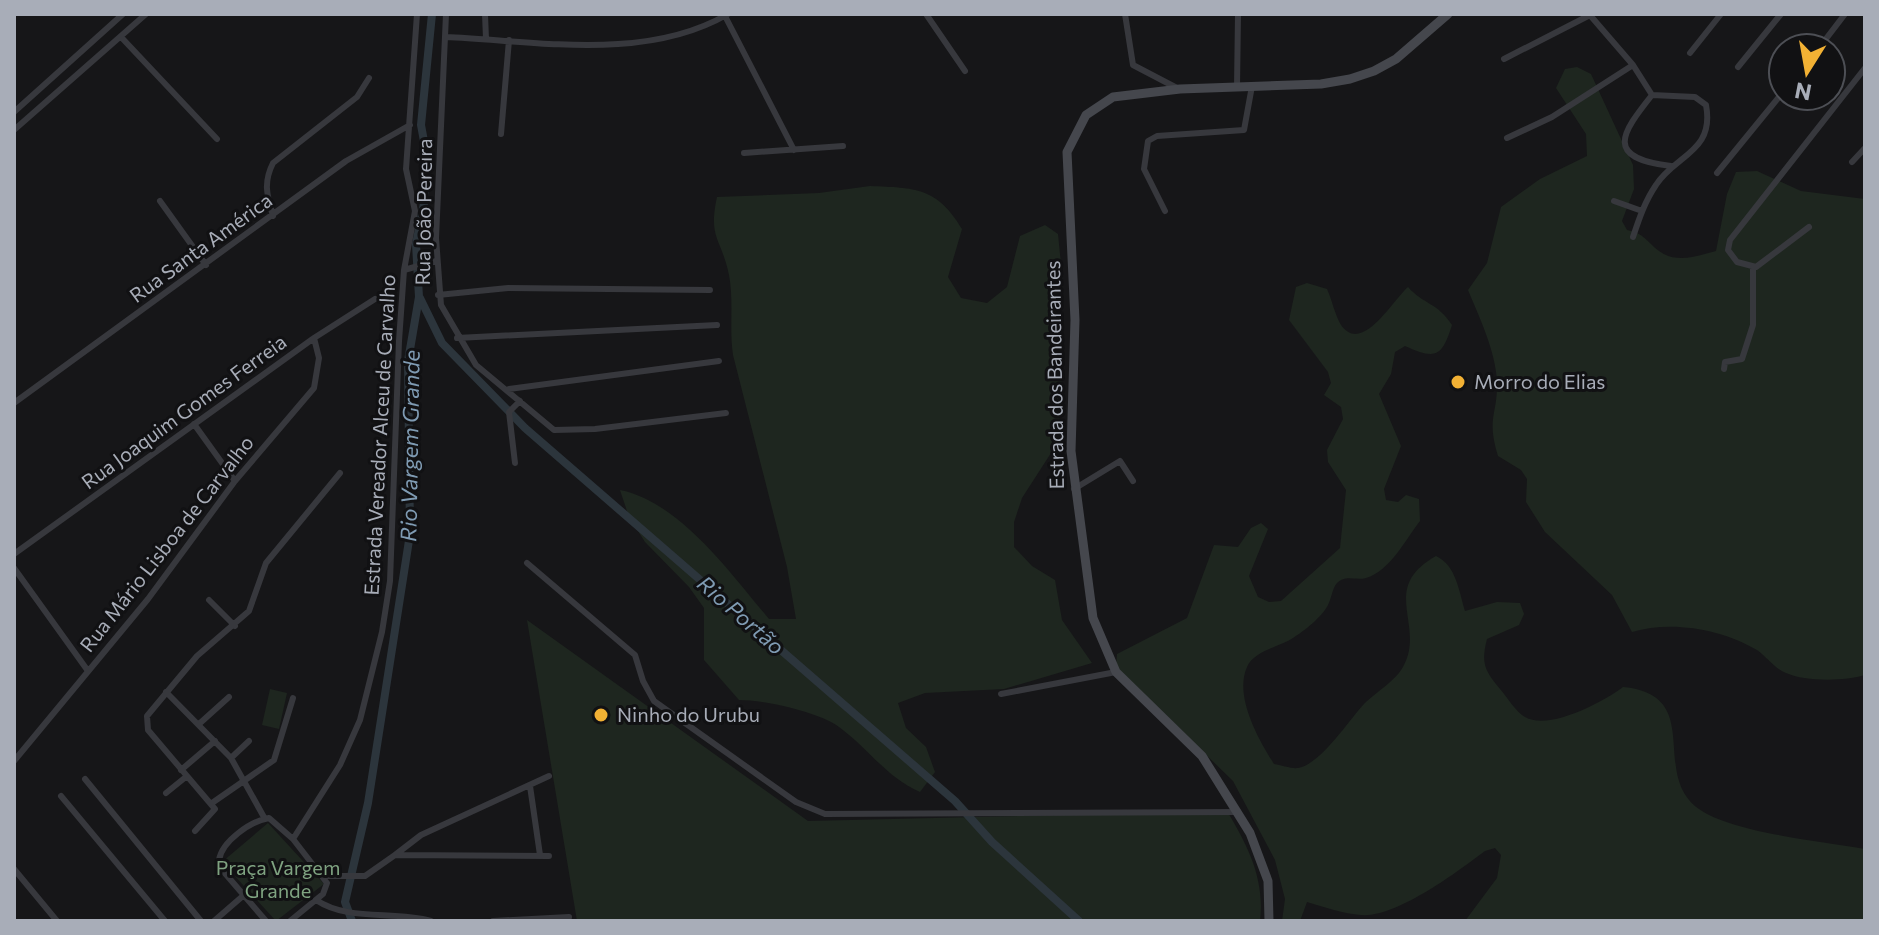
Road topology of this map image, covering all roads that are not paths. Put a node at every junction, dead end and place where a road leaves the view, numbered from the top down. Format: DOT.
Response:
graph roads {
  1 [pos="123,14"];
  2 [pos="146,14"];
  3 [pos="417,14"];
  4 [pos="446,14"];
  5 [pos="485,14"];
  6 [pos="926,14"];
  7 [pos="1125,14"];
  8 [pos="1238,14"];
  9 [pos="1448,14"];
  10 [pos="1721,14"];
  11 [pos="1781,14"];
  12 [pos="1845,14"];
  13 [pos="727,15"];
  14 [pos="1589,15"];
  15 [pos="1831,32"];
  16 [pos="121,37"];
  17 [pos="446,37"];
  18 [pos="486,39"];
  19 [pos="509,40"];
  20 [pos="1690,53"];
  21 [pos="1504,59"];
  22 [pos="1633,65"];
  23 [pos="1738,67"];
  24 [pos="1865,68"];
  25 [pos="965,71"];
  26 [pos="369,78"];
  27 [pos="43,86"];
  28 [pos="1252,86"];
  29 [pos="1237,87"];
  30 [pos="1180,89"];
  31 [pos="1652,95"];
  32 [pos="51,96"];
  33 [pos="14,112"];
  34 [pos="1767,112"];
  35 [pos="410,124"];
  36 [pos="14,130"];
  37 [pos="501,134"];
  38 [pos="1507,138"];
  39 [pos="217,139"];
  40 [pos="843,146"];
  41 [pos="1865,148"];
  42 [pos="794,150"];
  43 [pos="744,153"];
  44 [pos="1852,162"];
  45 [pos="1671,166"];
  46 [pos="1717,173"];
  47 [pos="160,201"];
  48 [pos="1614,201"];
  49 [pos="1165,211"];
  50 [pos="1642,211"];
  51 [pos="273,216"];
  52 [pos="1809,227"];
  53 [pos="1633,237"];
  54 [pos="436,261"];
  55 [pos="206,265"];
  56 [pos="1753,267"];
  57 [pos="404,270"];
  58 [pos="710,290"];
  59 [pos="438,295"];
  60 [pos="375,299"];
  61 [pos="717,325"];
  62 [pos="314,338"];
  63 [pos="457,338"];
  64 [pos="719,361"];
  65 [pos="1724,369"];
  66 [pos="506,388"];
  67 [pos="520,401"];
  68 [pos="14,403"];
  69 [pos="726,413"];
  70 [pos="194,424"];
  71 [pos="515,463"];
  72 [pos="340,473"];
  73 [pos="235,481"];
  74 [pos="1133,481"];
  75 [pos="1074,489"];
  76 [pos="14,554"];
  77 [pos="527,563"];
  78 [pos="14,568"];
  79 [pos="209,600"];
  80 [pos="235,626"];
  81 [pos="88,671"];
  82 [pos="1116,672"];
  83 [pos="166,692"];
  84 [pos="1001,694"];
  85 [pos="229,697"];
  86 [pos="293,698"];
  87 [pos="199,724"];
  88 [pos="215,741"];
  89 [pos="249,741"];
  90 [pos="231,758"];
  91 [pos="14,761"];
  92 [pos="181,770"];
  93 [pos="187,776"];
  94 [pos="549,776"];
  95 [pos="85,779"];
  96 [pos="246,780"];
  97 [pos="530,786"];
  98 [pos="166,793"];
  99 [pos="61,796"];
  100 [pos="212,803"];
  101 [pos="1238,812"];
  102 [pos="265,819"];
  103 [pos="195,831"];
  104 [pos="293,839"];
  105 [pos="395,855"];
  106 [pos="540,855"];
  107 [pos="549,856"];
  108 [pos="14,869"];
  109 [pos="325,876"];
  110 [pos="244,895"];
  111 [pos="316,900"];
  112 [pos="297,915"];
  113 [pos="569,917"];
  114 [pos="219,920"];
  115 [pos="57,921"];
  116 [pos="165,921"];
  117 [pos="201,921"];
  118 [pos="266,921"];
  119 [pos="290,921"];
  120 [pos="303,921"];
  121 [pos="431,921"];
  122 [pos="493,921"];
  123 [pos="1269,921"];
  1 -- 27 [label="street"];
  2 -- 16 [label="street"];
  3 -- 35 [label="street, Estrada Vereador Alceu de Carvalho"];
  4 -- 17 [label="street, Rua João Pereira"];
  5 -- 18 [label="street"];
  6 -- 25 [label="street"];
  7 -- 30 [label="street"];
  8 -- 29 [label="street"];
  9 -- 28 [label="main road, Estrada dos Bandeirantes"];
  10 -- 20 [label="street"];
  11 -- 23 [label="street"];
  12 -- 15 [label="street"];
  13 -- 19 [label="street"];
  13 -- 42 [label="street"];
  14 -- 21 [label="street"];
  14 -- 22 [label="street"];
  16 -- 32 [label="street"];
  16 -- 39 [label="street"];
  17 -- 18 [label="street"];
  17 -- 54 [label="street, Rua João Pereira"];
  18 -- 19 [label="street"];
  19 -- 37 [label="street"];
  22 -- 31 [label="street"];
  22 -- 38 [label="street"];
  24 -- 56 [label="street"];
  26 -- 51 [label="street"];
  27 -- 32 [label="street"];
  27 -- 33 [label="street"];
  28 -- 29 [label="main road, Estrada dos Bandeirantes"];
  28 -- 49 [label="street"];
  29 -- 30 [label="main road, Estrada dos Bandeirantes"];
  30 -- 75 [label="main road, Estrada dos Bandeirantes"];
  31 -- 45 [label="street"];
  31 -- 45 [label="street"];
  32 -- 36 [label="street"];
  34 -- 46 [label="street"];
  35 -- 51 [label="street, Rua Santa América"];
  35 -- 57 [label="street, Estrada Vereador Alceu de Carvalho"];
  40 -- 42 [label="street"];
  41 -- 44 [label="street"];
  42 -- 43 [label="street"];
  45 -- 50 [label="street"];
  47 -- 55 [label="street"];
  48 -- 50 [label="street"];
  50 -- 53 [label="street"];
  51 -- 55 [label="street, Rua Santa América"];
  52 -- 56 [label="street"];
  54 -- 57 [label="street"];
  54 -- 59 [label="street, Rua João Pereira"];
  55 -- 68 [label="street, Rua Santa América"];
  56 -- 65 [label="street"];
  57 -- 104 [label="street, Estrada Vereador Alceu de Carvalho"];
  58 -- 59 [label="street"];
  59 -- 63 [label="street, Rua João Pereira"];
  60 -- 62 [label="street, Rua Joaquim Gomes Ferreia"];
  61 -- 63 [label="street"];
  62 -- 70 [label="street, Rua Joaquim Gomes Ferreia"];
  62 -- 73 [label="street, Rua Mário Lisboa de Carvalho"];
  63 -- 66 [label="street, Rua João Pereira"];
  64 -- 66 [label="street"];
  66 -- 67 [label="street, Rua João Pereira"];
  67 -- 69 [label="street, Rua João Pereira"];
  67 -- 71 [label="street"];
  70 -- 73 [label="street"];
  70 -- 76 [label="street, Rua Joaquim Gomes Ferreia"];
  72 -- 80 [label="street"];
  73 -- 81 [label="street, Rua Mário Lisboa de Carvalho"];
  74 -- 75 [label="street"];
  75 -- 82 [label="main road, Estrada dos Bandeirantes"];
  77 -- 101 [label="street"];
  78 -- 81 [label="street"];
  79 -- 80 [label="street"];
  80 -- 83 [label="street"];
  81 -- 91 [label="street, Rua Mário Lisboa de Carvalho"];
  82 -- 84 [label="street"];
  82 -- 101 [label="main road, Estrada dos Bandeirantes"];
  83 -- 87 [label="street"];
  83 -- 92 [label="street"];
  85 -- 87 [label="street"];
  86 -- 96 [label="street"];
  87 -- 88 [label="street"];
  88 -- 90 [label="street"];
  88 -- 92 [label="street"];
  89 -- 90 [label="street"];
  90 -- 96 [label="street"];
  92 -- 93 [label="street"];
  93 -- 98 [label="street"];
  93 -- 100 [label="street"];
  94 -- 97 [label="street"];
  95 -- 117 [label="street"];
  96 -- 100 [label="street"];
  96 -- 102 [label="street"];
  97 -- 105 [label="street"];
  97 -- 106 [label="street"];
  99 -- 116 [label="street"];
  100 -- 103 [label="street"];
  101 -- 123 [label="main road, Estrada dos Bandeirantes"];
  102 -- 104 [label="street"];
  102 -- 110 [label="street"];
  104 -- 109 [label="street"];
  105 -- 106 [label="street"];
  105 -- 109 [label="street"];
  106 -- 107 [label="street"];
  108 -- 115 [label="street"];
  109 -- 111 [label="street"];
  110 -- 114 [label="street"];
  110 -- 118 [label="street"];
  111 -- 112 [label="street"];
  111 -- 121 [label="street"];
  112 -- 119 [label="street"];
  112 -- 120 [label="street"];
  113 -- 122 [label="street"];
}
